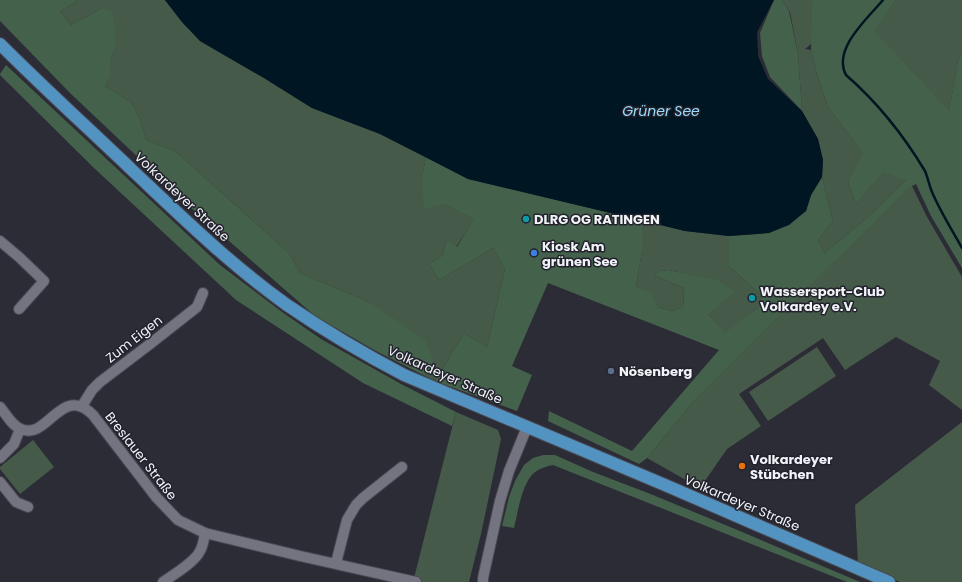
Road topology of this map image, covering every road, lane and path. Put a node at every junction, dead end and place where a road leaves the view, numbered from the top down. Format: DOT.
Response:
graph roads {
  1 [pos="0,44"];
  2 [pos="0,241"];
  3 [pos="203,294"];
  4 [pos="19,309"];
  5 [pos="82,406"];
  6 [pos="0,407"];
  7 [pos="527,427"];
  8 [pos="20,429"];
  9 [pos="0,458"];
  10 [pos="402,467"];
  11 [pos="0,482"];
  12 [pos="28,507"];
  13 [pos="205,532"];
  14 [pos="336,563"];
  15 [pos="163,582"];
  16 [pos="416,582"];
  17 [pos="483,582"];
  18 [pos="889,582"];
  1 -- 7 [label="main road, Volkardeyer Straße"];
  2 -- 4 [label="street"];
  3 -- 5 [label="street, Zum Eigen"];
  5 -- 8 [label="street"];
  5 -- 13 [label="street, Breslauer Straße"];
  6 -- 8 [label="street"];
  7 -- 17 [label="street"];
  7 -- 18 [label="main road, Volkardeyer Straße"];
  8 -- 9 [label="street"];
  10 -- 14 [label="street"];
  11 -- 12 [label="street"];
  13 -- 14 [label="street, Breslauer Straße"];
  13 -- 15 [label="street"];
  14 -- 16 [label="street, Breslauer Straße"];
}
